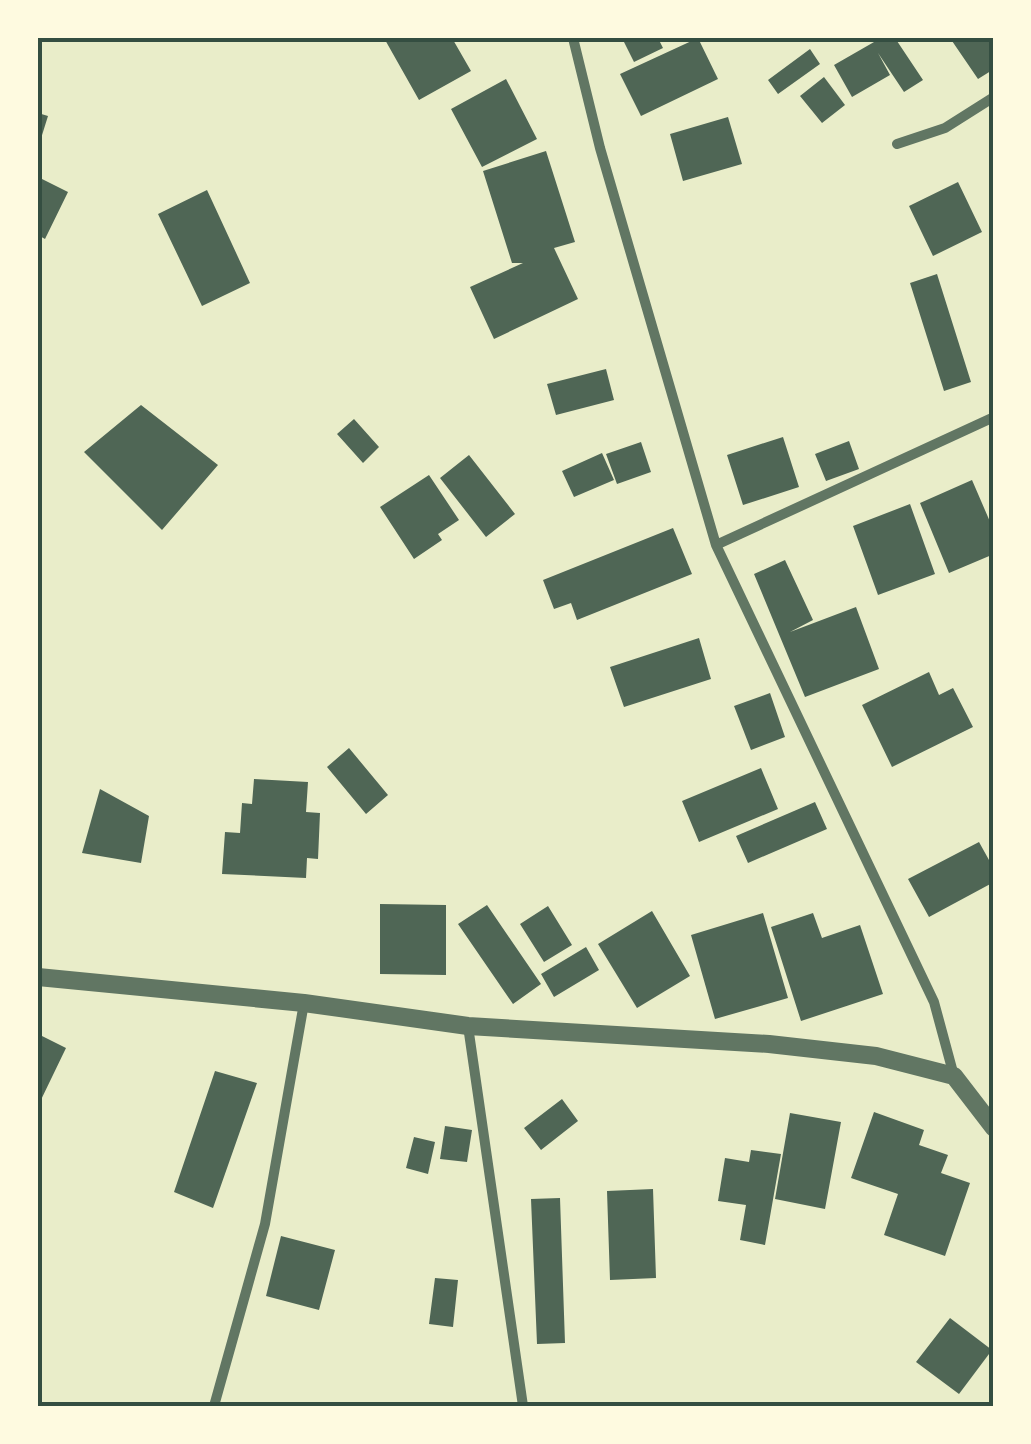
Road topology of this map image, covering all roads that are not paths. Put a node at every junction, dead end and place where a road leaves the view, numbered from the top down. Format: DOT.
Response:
graph roads {
  1 [pos="572,38"];
  2 [pos="994,97"];
  3 [pos="897,144"];
  4 [pos="994,417"];
  5 [pos="716,546"];
  6 [pos="38,977"];
  7 [pos="304,1003"];
  8 [pos="468,1026"];
  9 [pos="954,1076"];
  10 [pos="994,1128"];
  11 [pos="214,1406"];
  12 [pos="523,1406"];
  1 -- 5 [label="street"];
  2 -- 3 [label="street"];
  4 -- 5 [label="street"];
  5 -- 9 [label="street"];
  6 -- 7 [label="street"];
  7 -- 8 [label="street"];
  7 -- 11 [label="street"];
  8 -- 9 [label="street"];
  8 -- 12 [label="street"];
  9 -- 10 [label="street"];
}
